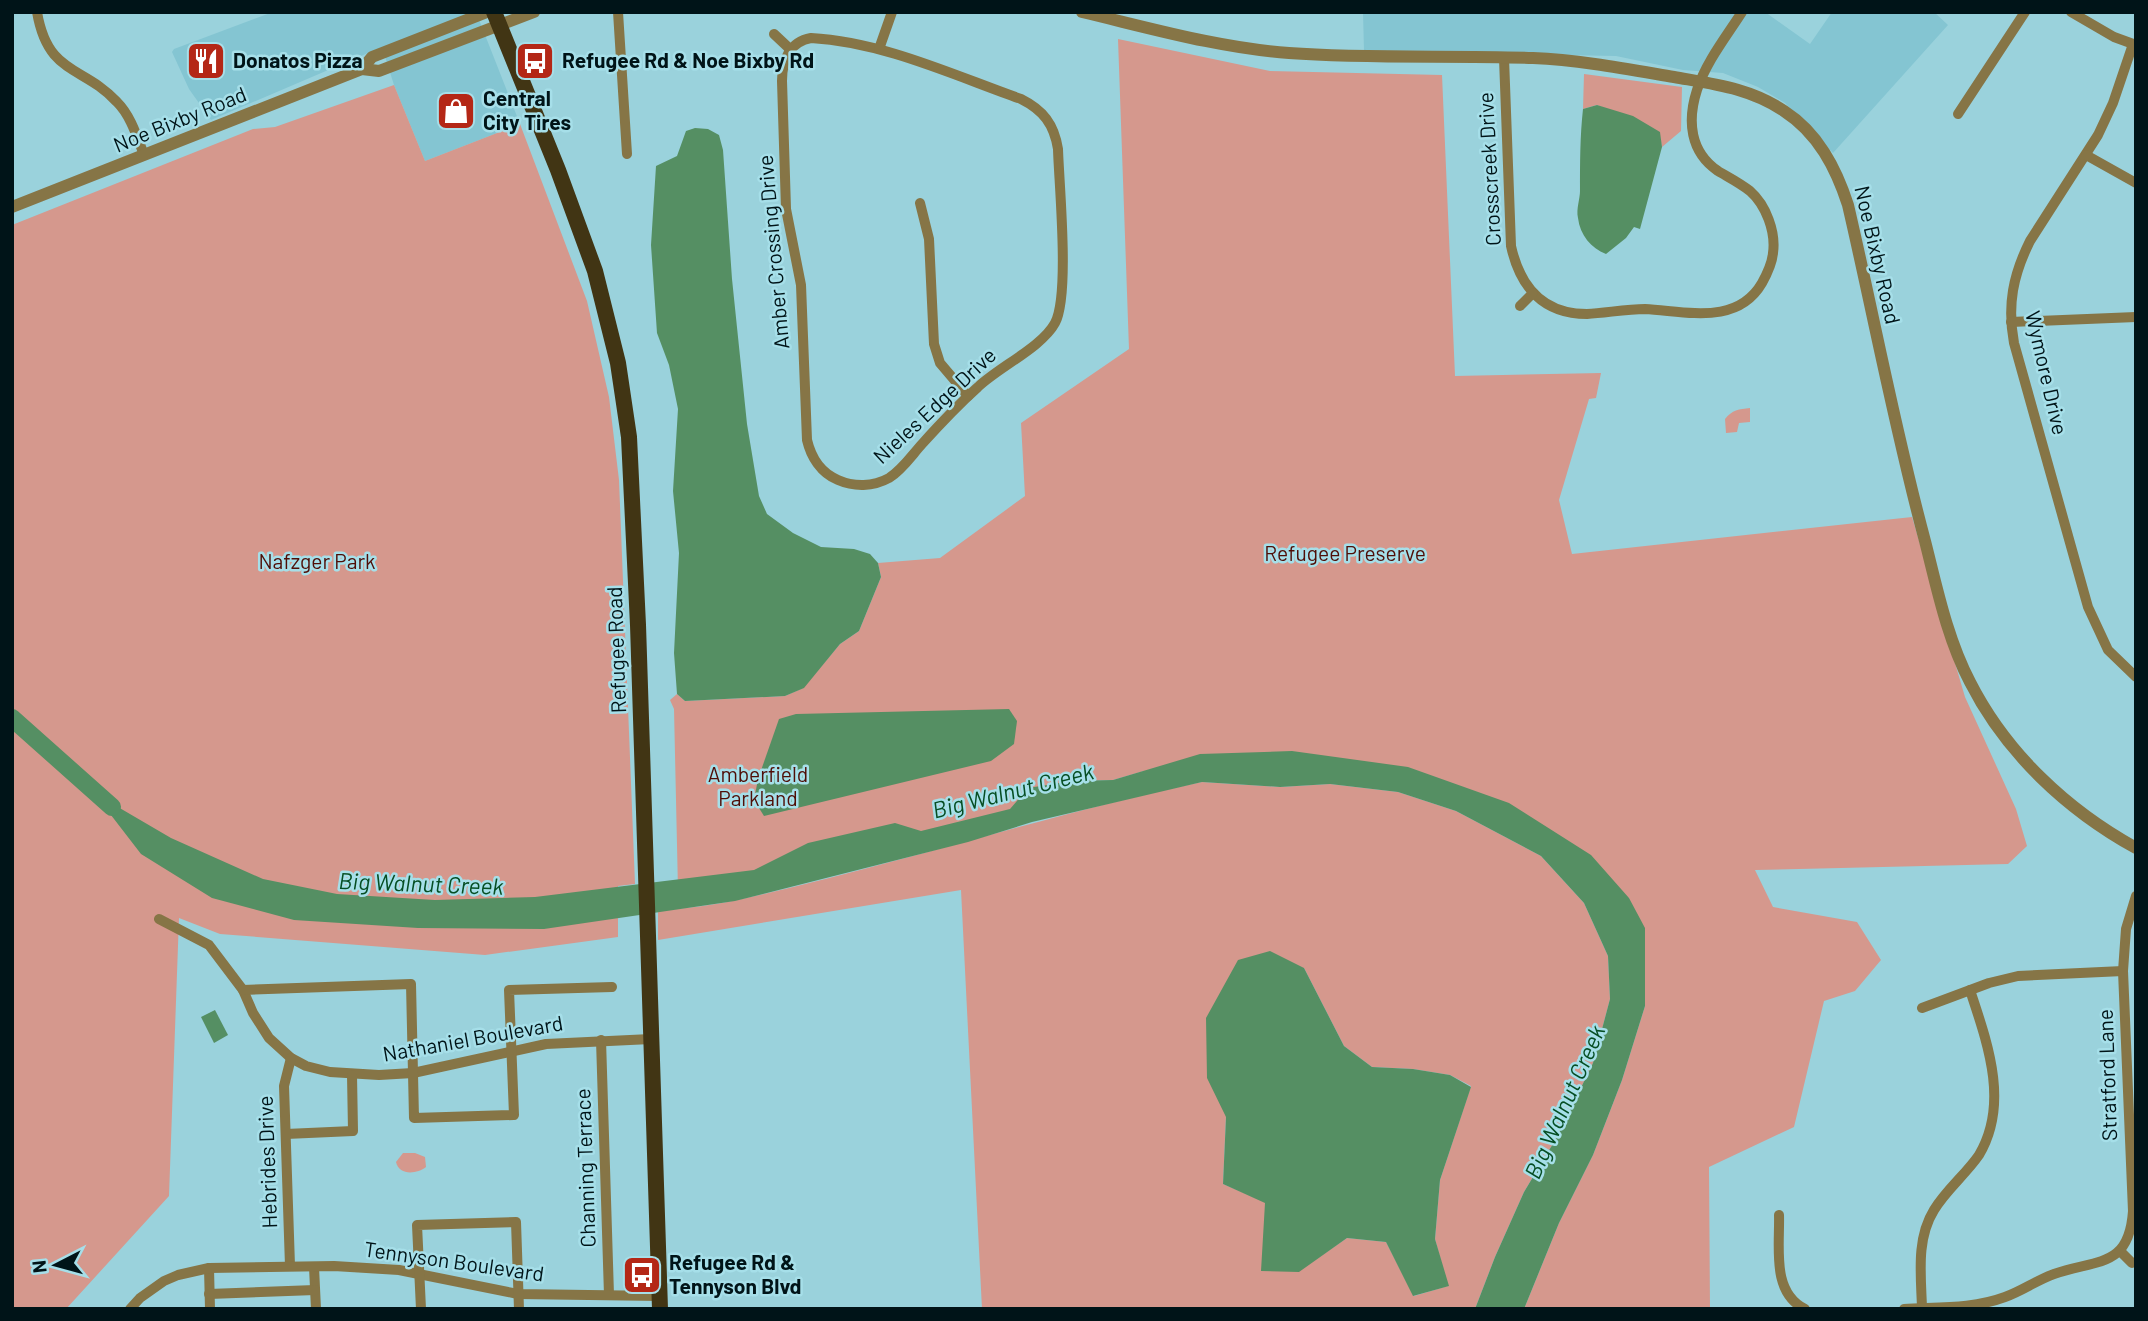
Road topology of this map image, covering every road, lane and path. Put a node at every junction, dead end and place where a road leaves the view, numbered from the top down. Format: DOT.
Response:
graph roads {
  1 [pos="37,12"];
  2 [pos="487,12"];
  3 [pos="534,12"];
  4 [pos="618,12"];
  5 [pos="892,12"];
  6 [pos="1082,12"];
  7 [pos="1742,12"];
  8 [pos="2025,12"];
  9 [pos="2071,12"];
  10 [pos="496,19"];
  11 [pos="774,33"];
  12 [pos="2134,45"];
  13 [pos="879,49"];
  14 [pos="791,50"];
  15 [pos="1504,58"];
  16 [pos="362,69"];
  17 [pos="1700,82"];
  18 [pos="1958,114"];
  19 [pos="627,154"];
  20 [pos="144,155"];
  21 [pos="2086,155"];
  22 [pos="2136,183"];
  23 [pos="920,203"];
  24 [pos="12,207"];
  25 [pos="1532,293"];
  26 [pos="1520,306"];
  27 [pos="2136,317"];
  28 [pos="2011,322"];
  29 [pos="968,396"];
  30 [pos="840,481"];
  31 [pos="2136,677"];
  32 [pos="2136,848"];
  33 [pos="2136,896"];
  34 [pos="159,919"];
  35 [pos="2123,971"];
  36 [pos="612,987"];
  37 [pos="243,990"];
  38 [pos="1970,990"];
  39 [pos="1922,1008"];
  40 [pos="651,1039"];
  41 [pos="601,1040"];
  42 [pos="511,1050"];
  43 [pos="291,1058"];
  44 [pos="413,1073"];
  45 [pos="352,1075"];
  46 [pos="286,1134"];
  47 [pos="1779,1215"];
  48 [pos="2120,1251"];
  49 [pos="2132,1263"];
  50 [pos="290,1266"];
  51 [pos="314,1267"];
  52 [pos="209,1268"];
  53 [pos="419,1274"];
  54 [pos="315,1290"];
  55 [pos="209,1294"];
  56 [pos="518,1294"];
  57 [pos="609,1295"];
  58 [pos="659,1302"];
  59 [pos="1791,1306"];
  60 [pos="1922,1308"];
  61 [pos="130,1309"];
  62 [pos="210,1309"];
  63 [pos="316,1309"];
  64 [pos="421,1309"];
  65 [pos="519,1309"];
  66 [pos="1805,1309"];
  67 [pos="1904,1309"];
  1 -- 20 [label="street"];
  2 -- 16 [label="street, Noe Bixby Road"];
  3 -- 10 [label="street, Noe Bixby Road"];
  4 -- 19 [label="street"];
  5 -- 13 [label="street"];
  6 -- 15 [label="street, Noe Bixby Road"];
  7 -- 17 [label="street"];
  8 -- 18 [label="street"];
  9 -- 12 [label="street"];
  10 -- 16 [label="street, Noe Bixby Road"];
  10 -- 40 [label="main road, Refugee Road"];
  11 -- 14 [label="street"];
  12 -- 21 [label="street, Wymore Drive"];
  13 -- 14 [label="street"];
  13 -- 29 [label="street, Nieles Edge Drive"];
  14 -- 30 [label="street, Amber Crossing Drive"];
  15 -- 17 [label="street, Noe Bixby Road"];
  15 -- 25 [label="street, Crosscreek Drive"];
  16 -- 20 [label="street, Noe Bixby Road"];
  17 -- 25 [label="street"];
  17 -- 32 [label="street, Noe Bixby Road"];
  20 -- 24 [label="street, Noe Bixby Road"];
  21 -- 22 [label="street"];
  21 -- 28 [label="street, Wymore Drive"];
  23 -- 29 [label="street"];
  25 -- 26 [label="street"];
  27 -- 28 [label="street"];
  28 -- 31 [label="street, Wymore Drive"];
  29 -- 30 [label="street, Nieles Edge Drive"];
  33 -- 35 [label="street, Stratford Lane"];
  34 -- 37 [label="street, Nathaniel Boulevard"];
  35 -- 38 [label="street"];
  35 -- 48 [label="street, Stratford Lane"];
  36 -- 42 [label="street"];
  37 -- 43 [label="street, Nathaniel Boulevard"];
  37 -- 44 [label="street"];
  38 -- 39 [label="street"];
  38 -- 60 [label="street"];
  40 -- 41 [label="street, Nathaniel Boulevard"];
  40 -- 58 [label="main road, Refugee Road"];
  41 -- 42 [label="street, Nathaniel Boulevard"];
  41 -- 57 [label="street, Channing Terrace"];
  42 -- 44 [label="street, Nathaniel Boulevard"];
  42 -- 44 [label="street"];
  43 -- 45 [label="street, Nathaniel Boulevard"];
  43 -- 46 [label="street, Hebrides Drive"];
  44 -- 45 [label="street, Nathaniel Boulevard"];
  45 -- 46 [label="street"];
  46 -- 50 [label="street, Hebrides Drive"];
  47 -- 59 [label="street"];
  48 -- 49 [label="street"];
  48 -- 60 [label="street"];
  50 -- 51 [label="street, Tennyson Boulevard"];
  50 -- 52 [label="street, Tennyson Boulevard"];
  51 -- 53 [label="street, Tennyson Boulevard"];
  51 -- 54 [label="street"];
  52 -- 55 [label="street"];
  52 -- 61 [label="street, Tennyson Boulevard"];
  53 -- 56 [label="street, Tennyson Boulevard"];
  53 -- 56 [label="street"];
  53 -- 64 [label="street"];
  54 -- 55 [label="street"];
  54 -- 63 [label="street"];
  55 -- 62 [label="street"];
  56 -- 57 [label="street, Tennyson Boulevard"];
  56 -- 65 [label="street"];
  57 -- 58 [label="street, Tennyson Boulevard"];
  59 -- 66 [label="street"];
  60 -- 67 [label="street"];
}
